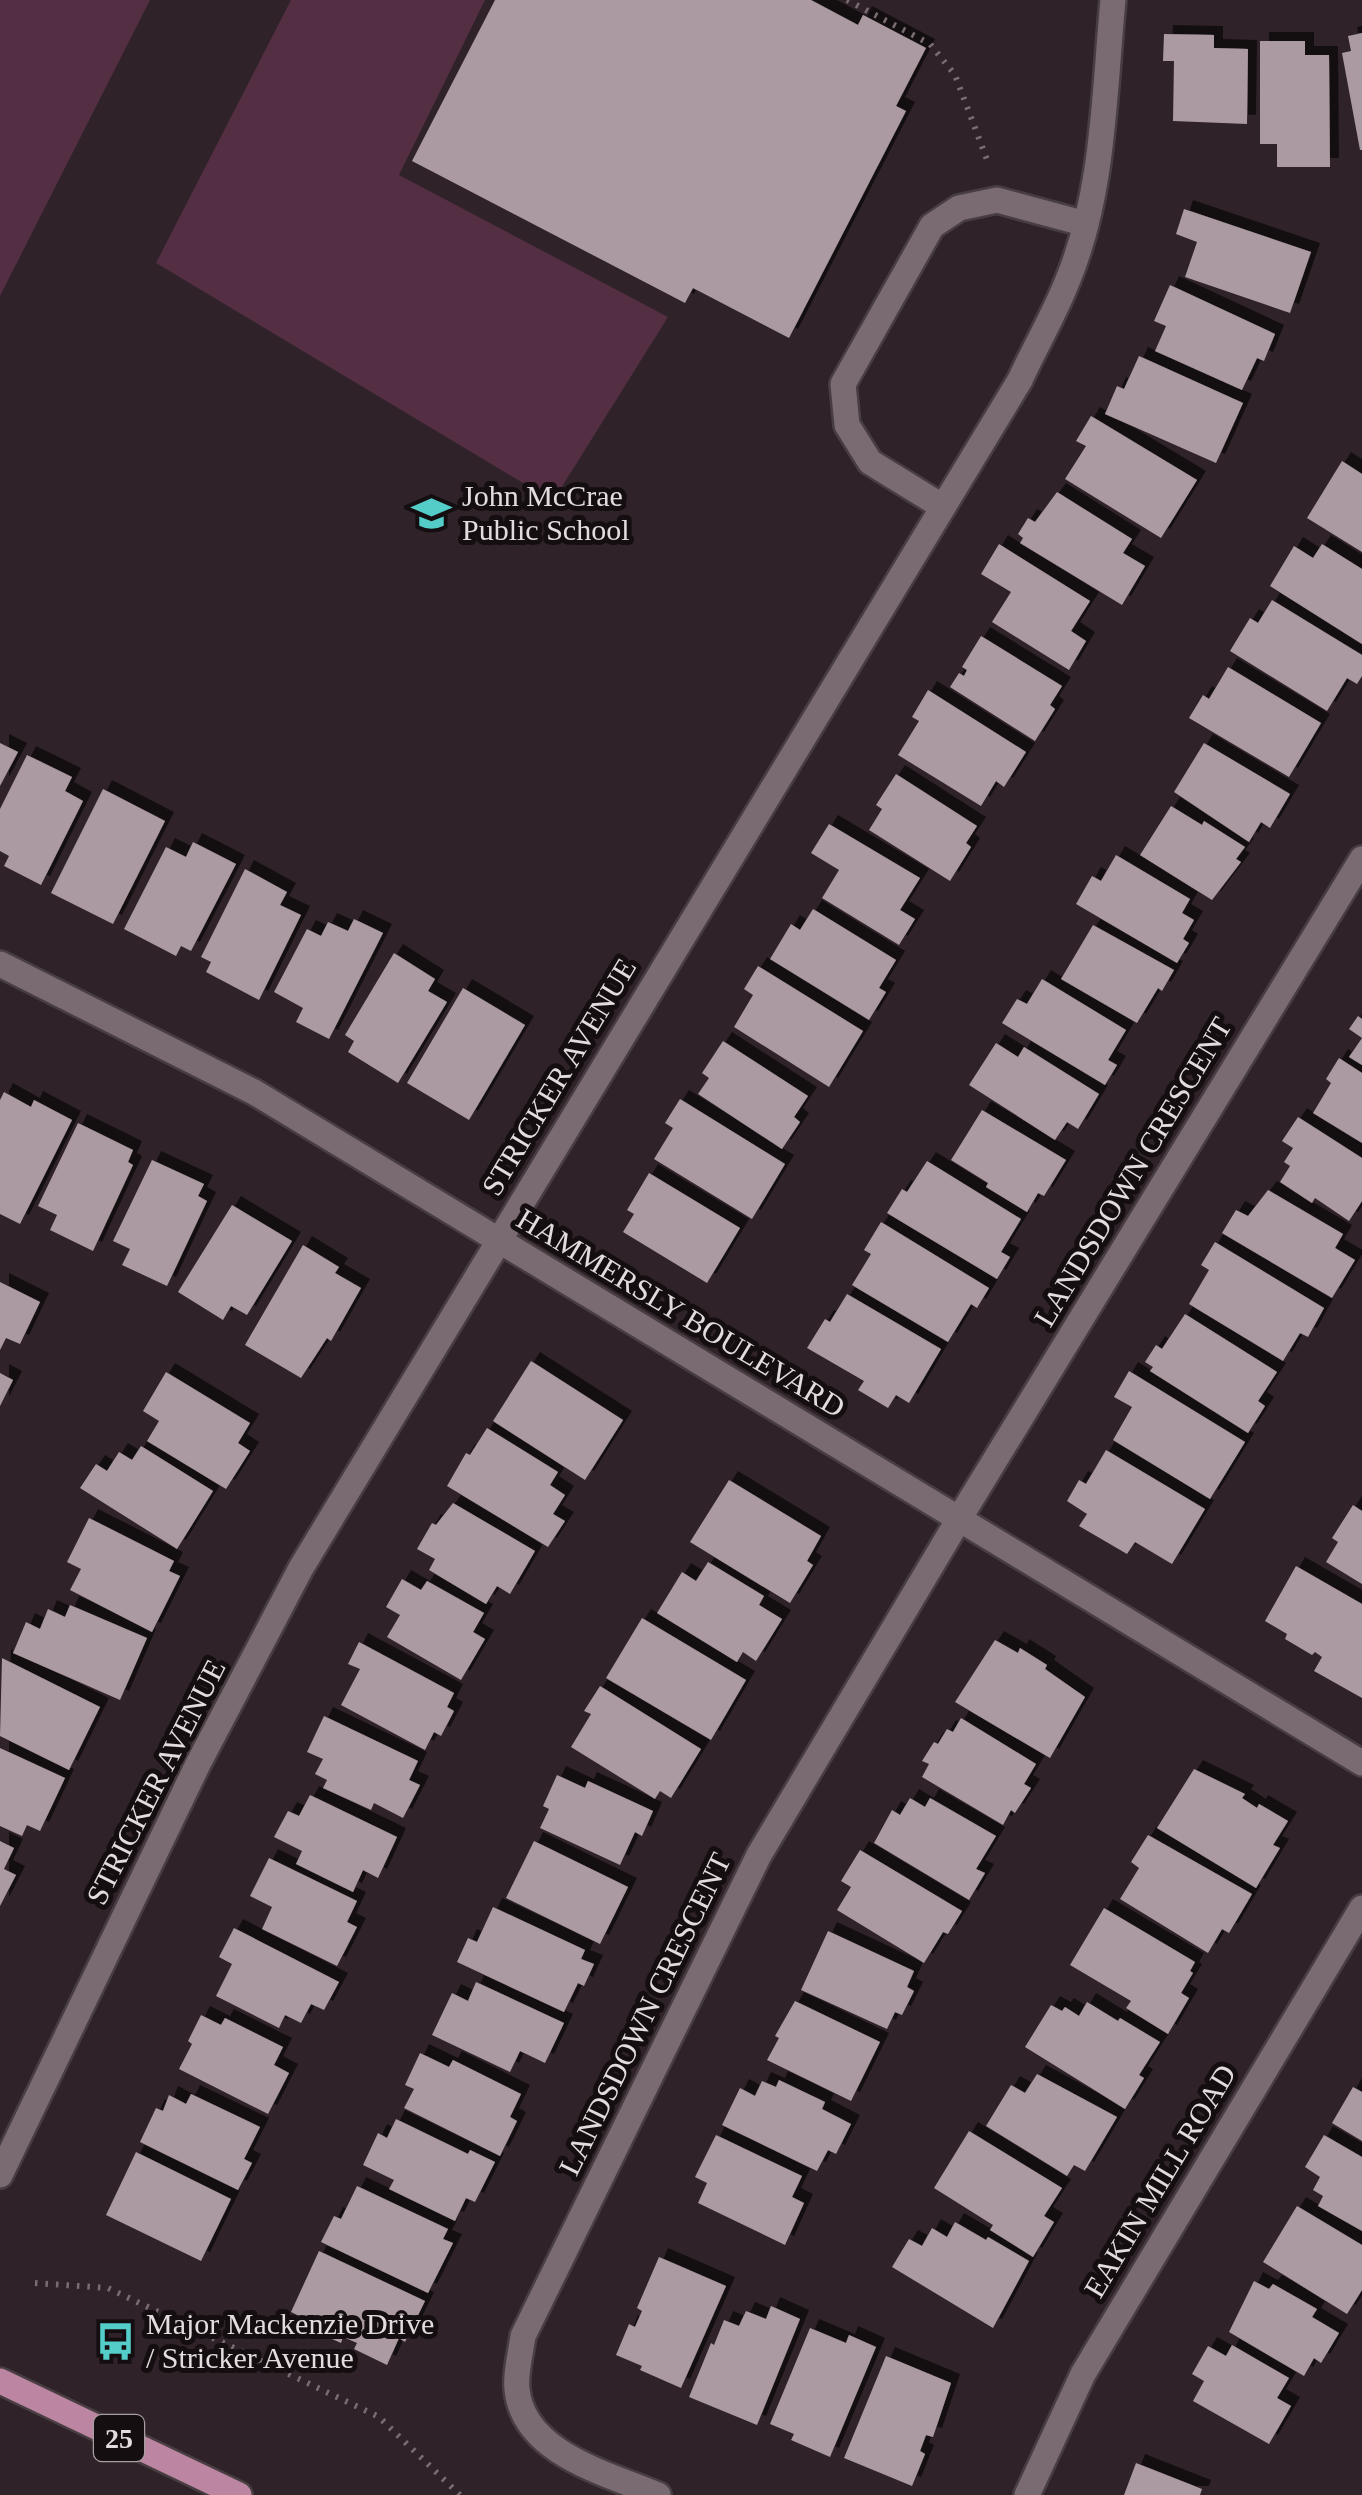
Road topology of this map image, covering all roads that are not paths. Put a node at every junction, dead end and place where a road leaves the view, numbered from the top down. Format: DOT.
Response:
graph roads {
  1 [pos="1112,0"];
  2 [pos="1086,224"];
  3 [pos="942,507"];
  4 [pos="1362,858"];
  5 [pos="0,964"];
  6 [pos="498,1240"];
  7 [pos="959,1520"];
  8 [pos="1362,1762"];
  9 [pos="1362,1908"];
  10 [pos="0,2175"];
  11 [pos="0,2380"];
  12 [pos="239,2495"];
  13 [pos="658,2495"];
  14 [pos="1027,2495"];
  1 -- 2 [label="street, STRICKER AVENUE"];
  2 -- 3 [label="street, STRICKER AVENUE"];
  2 -- 3 [label="street"];
  3 -- 6 [label="street, STRICKER AVENUE"];
  4 -- 7 [label="street, LANDSDOWN CRESCENT"];
  5 -- 6 [label="street, HAMMERSLY BOULEVARD"];
  6 -- 7 [label="street, HAMMERSLY BOULEVARD"];
  6 -- 10 [label="street, STRICKER AVENUE"];
  7 -- 8 [label="street"];
  7 -- 13 [label="street, LANDSDOWN CRESCENT"];
  9 -- 14 [label="street, EAKIN MILL ROAD"];
  11 -- 12 [label="main road, 25"];
}
